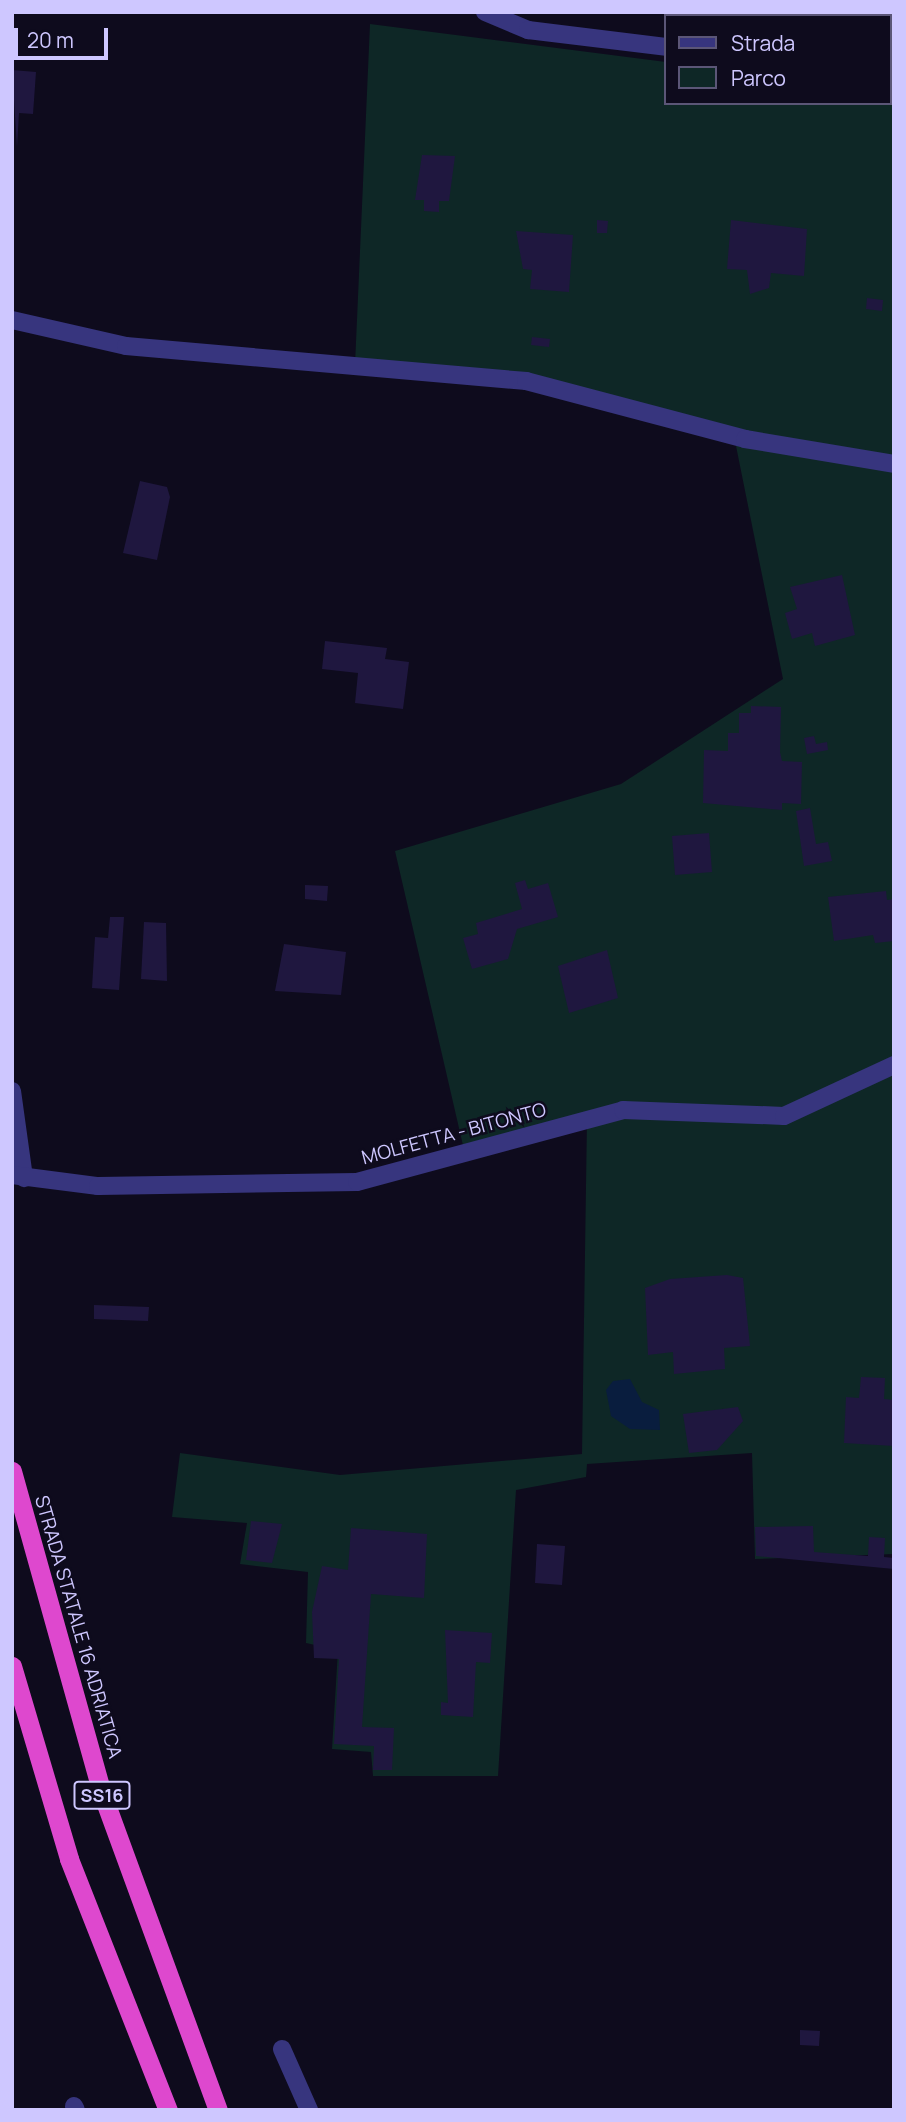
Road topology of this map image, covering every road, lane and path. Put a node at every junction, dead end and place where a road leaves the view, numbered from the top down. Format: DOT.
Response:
graph roads {
  1 [pos="485,12"];
  2 [pos="664,47"];
  3 [pos="12,320"];
  4 [pos="894,464"];
  5 [pos="894,1065"];
  6 [pos="12,1091"];
  7 [pos="18,1176"];
  8 [pos="12,1471"];
  9 [pos="12,1666"];
  10 [pos="282,2049"];
  11 [pos="168,2110"];
  12 [pos="218,2110"];
  13 [pos="309,2110"];
  1 -- 2 [label="street"];
  3 -- 4 [label="street"];
  5 -- 7 [label="street, MOLFETTA - BITONTO"];
  6 -- 7 [label="street"];
  8 -- 12 [label="highway, STRADA STATALE 16 ADRIATICA / SS16"];
  9 -- 11 [label="highway, SS16"];
  10 -- 13 [label="street"];
}
